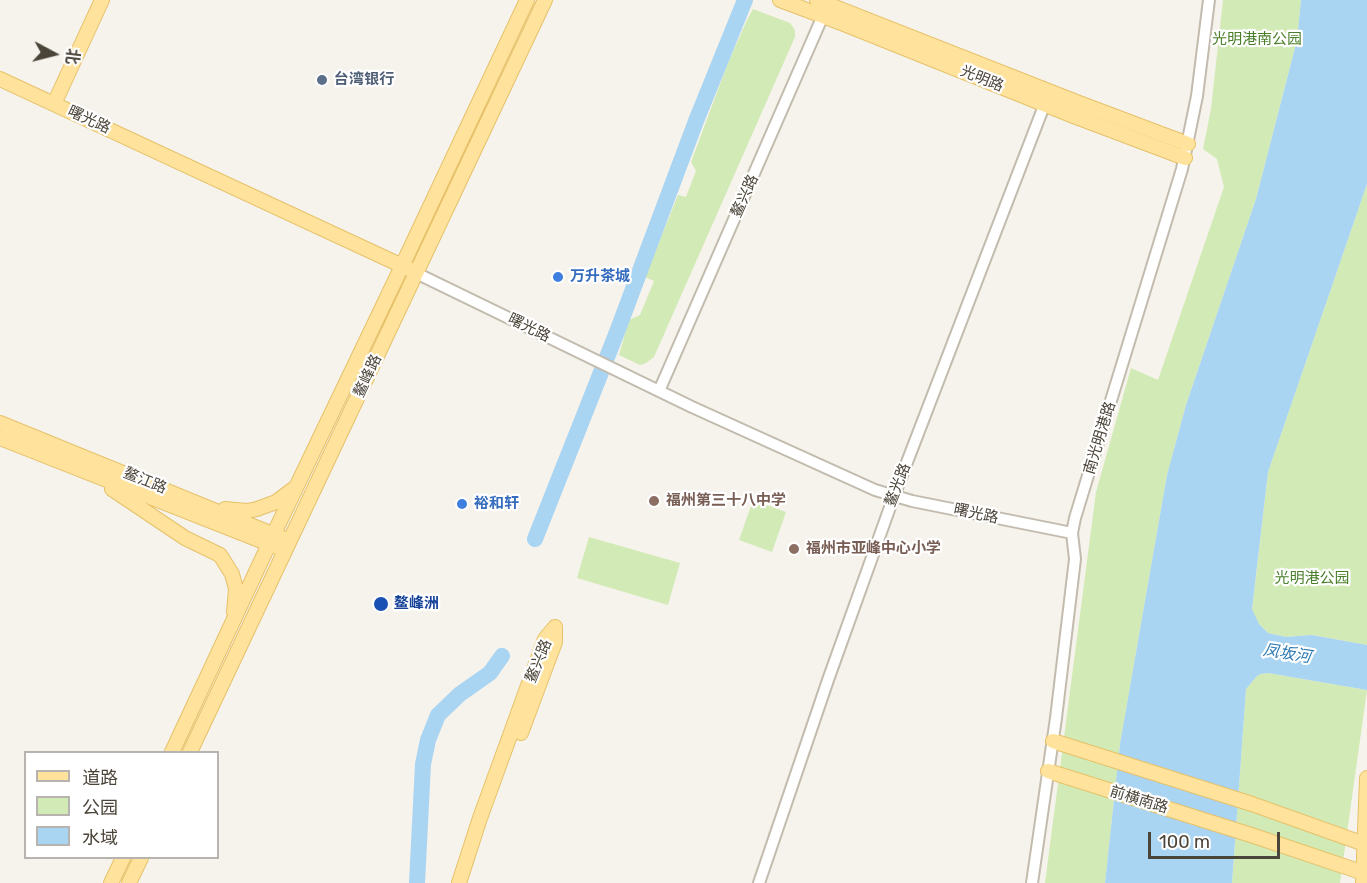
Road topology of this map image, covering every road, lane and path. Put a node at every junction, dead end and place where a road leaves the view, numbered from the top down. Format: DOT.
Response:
graph roads {
  1 [pos="102,0"];
  2 [pos="527,0"];
  3 [pos="545,0"];
  4 [pos="780,0"];
  5 [pos="1209,0"];
  6 [pos="824,5"];
  7 [pos="0,79"];
  8 [pos="1047,98"];
  9 [pos="54,104"];
  10 [pos="1187,151"];
  11 [pos="402,266"];
  12 [pos="416,273"];
  13 [pos="659,391"];
  14 [pos="0,423"];
  15 [pos="0,438"];
  16 [pos="93,475"];
  17 [pos="297,486"];
  18 [pos="894,496"];
  19 [pos="213,508"];
  20 [pos="1072,533"];
  21 [pos="272,540"];
  22 [pos="287,545"];
  23 [pos="233,622"];
  24 [pos="1053,741"];
  25 [pos="173,751"];
  26 [pos="191,751"];
  27 [pos="1048,771"];
  28 [pos="1367,778"];
  29 [pos="1365,845"];
  30 [pos="123,859"];
  31 [pos="141,859"];
  32 [pos="1364,877"];
  33 [pos="111,883"];
  34 [pos="129,883"];
  35 [pos="459,883"];
  36 [pos="468,883"];
  37 [pos="759,883"];
  38 [pos="1032,883"];
  1 -- 9 [label="main road"];
  2 -- 11 [label="main road, 鳌峰路"];
  3 -- 12 [label="main road, 鳌峰路"];
  4 -- 6 [label="main road, 光明路"];
  5 -- 10 [label="street, 南光明港路"];
  6 -- 8 [label="main road, 光明路"];
  6 -- 13 [label="street, 鳌兴路"];
  7 -- 9 [label="main road, 曙光路"];
  8 -- 10 [label="main road, 光明路"];
  8 -- 18 [label="street, 鳌光路"];
  9 -- 11 [label="main road, 曙光路"];
  10 -- 20 [label="street, 南光明港路"];
  11 -- 12 [label="main road, 曙光路"];
  11 -- 17 [label="main road, 鳌峰路"];
  12 -- 13 [label="street, 曙光路"];
  12 -- 22 [label="main road, 鳌峰路"];
  13 -- 18 [label="street, 曙光路"];
  14 -- 19 [label="main road, 鳌江路"];
  15 -- 16 [label="main road, 鳌江路"];
  16 -- 21 [label="main road, 鳌江路"];
  16 -- 23 [label="main road"];
  17 -- 19 [label="main road"];
  17 -- 21 [label="main road, 鳌峰路"];
  18 -- 20 [label="street, 曙光路"];
  18 -- 37 [label="street, 鳌光路"];
  19 -- 21 [label="main road, 鳌江路"];
  20 -- 24 [label="street, 南光明港路"];
  21 -- 22 [label="main road, 鳌江路"];
  21 -- 23 [label="main road, 鳌峰路"];
  22 -- 26 [label="main road, 鳌峰路"];
  23 -- 25 [label="main road, 鳌峰路"];
  24 -- 27 [label="street, 南光明港路"];
  24 -- 29 [label="main road, 前横南路"];
  27 -- 32 [label="main road, 前横南路"];
  27 -- 38 [label="street, 南光明港路"];
  28 -- 29 [label="main road"];
  29 -- 32 [label="main road"];
  30 -- 33 [label="main road"];
  31 -- 34 [label="main road"];
  35 -- 36 [label="main road, 鳌兴路"];
}
